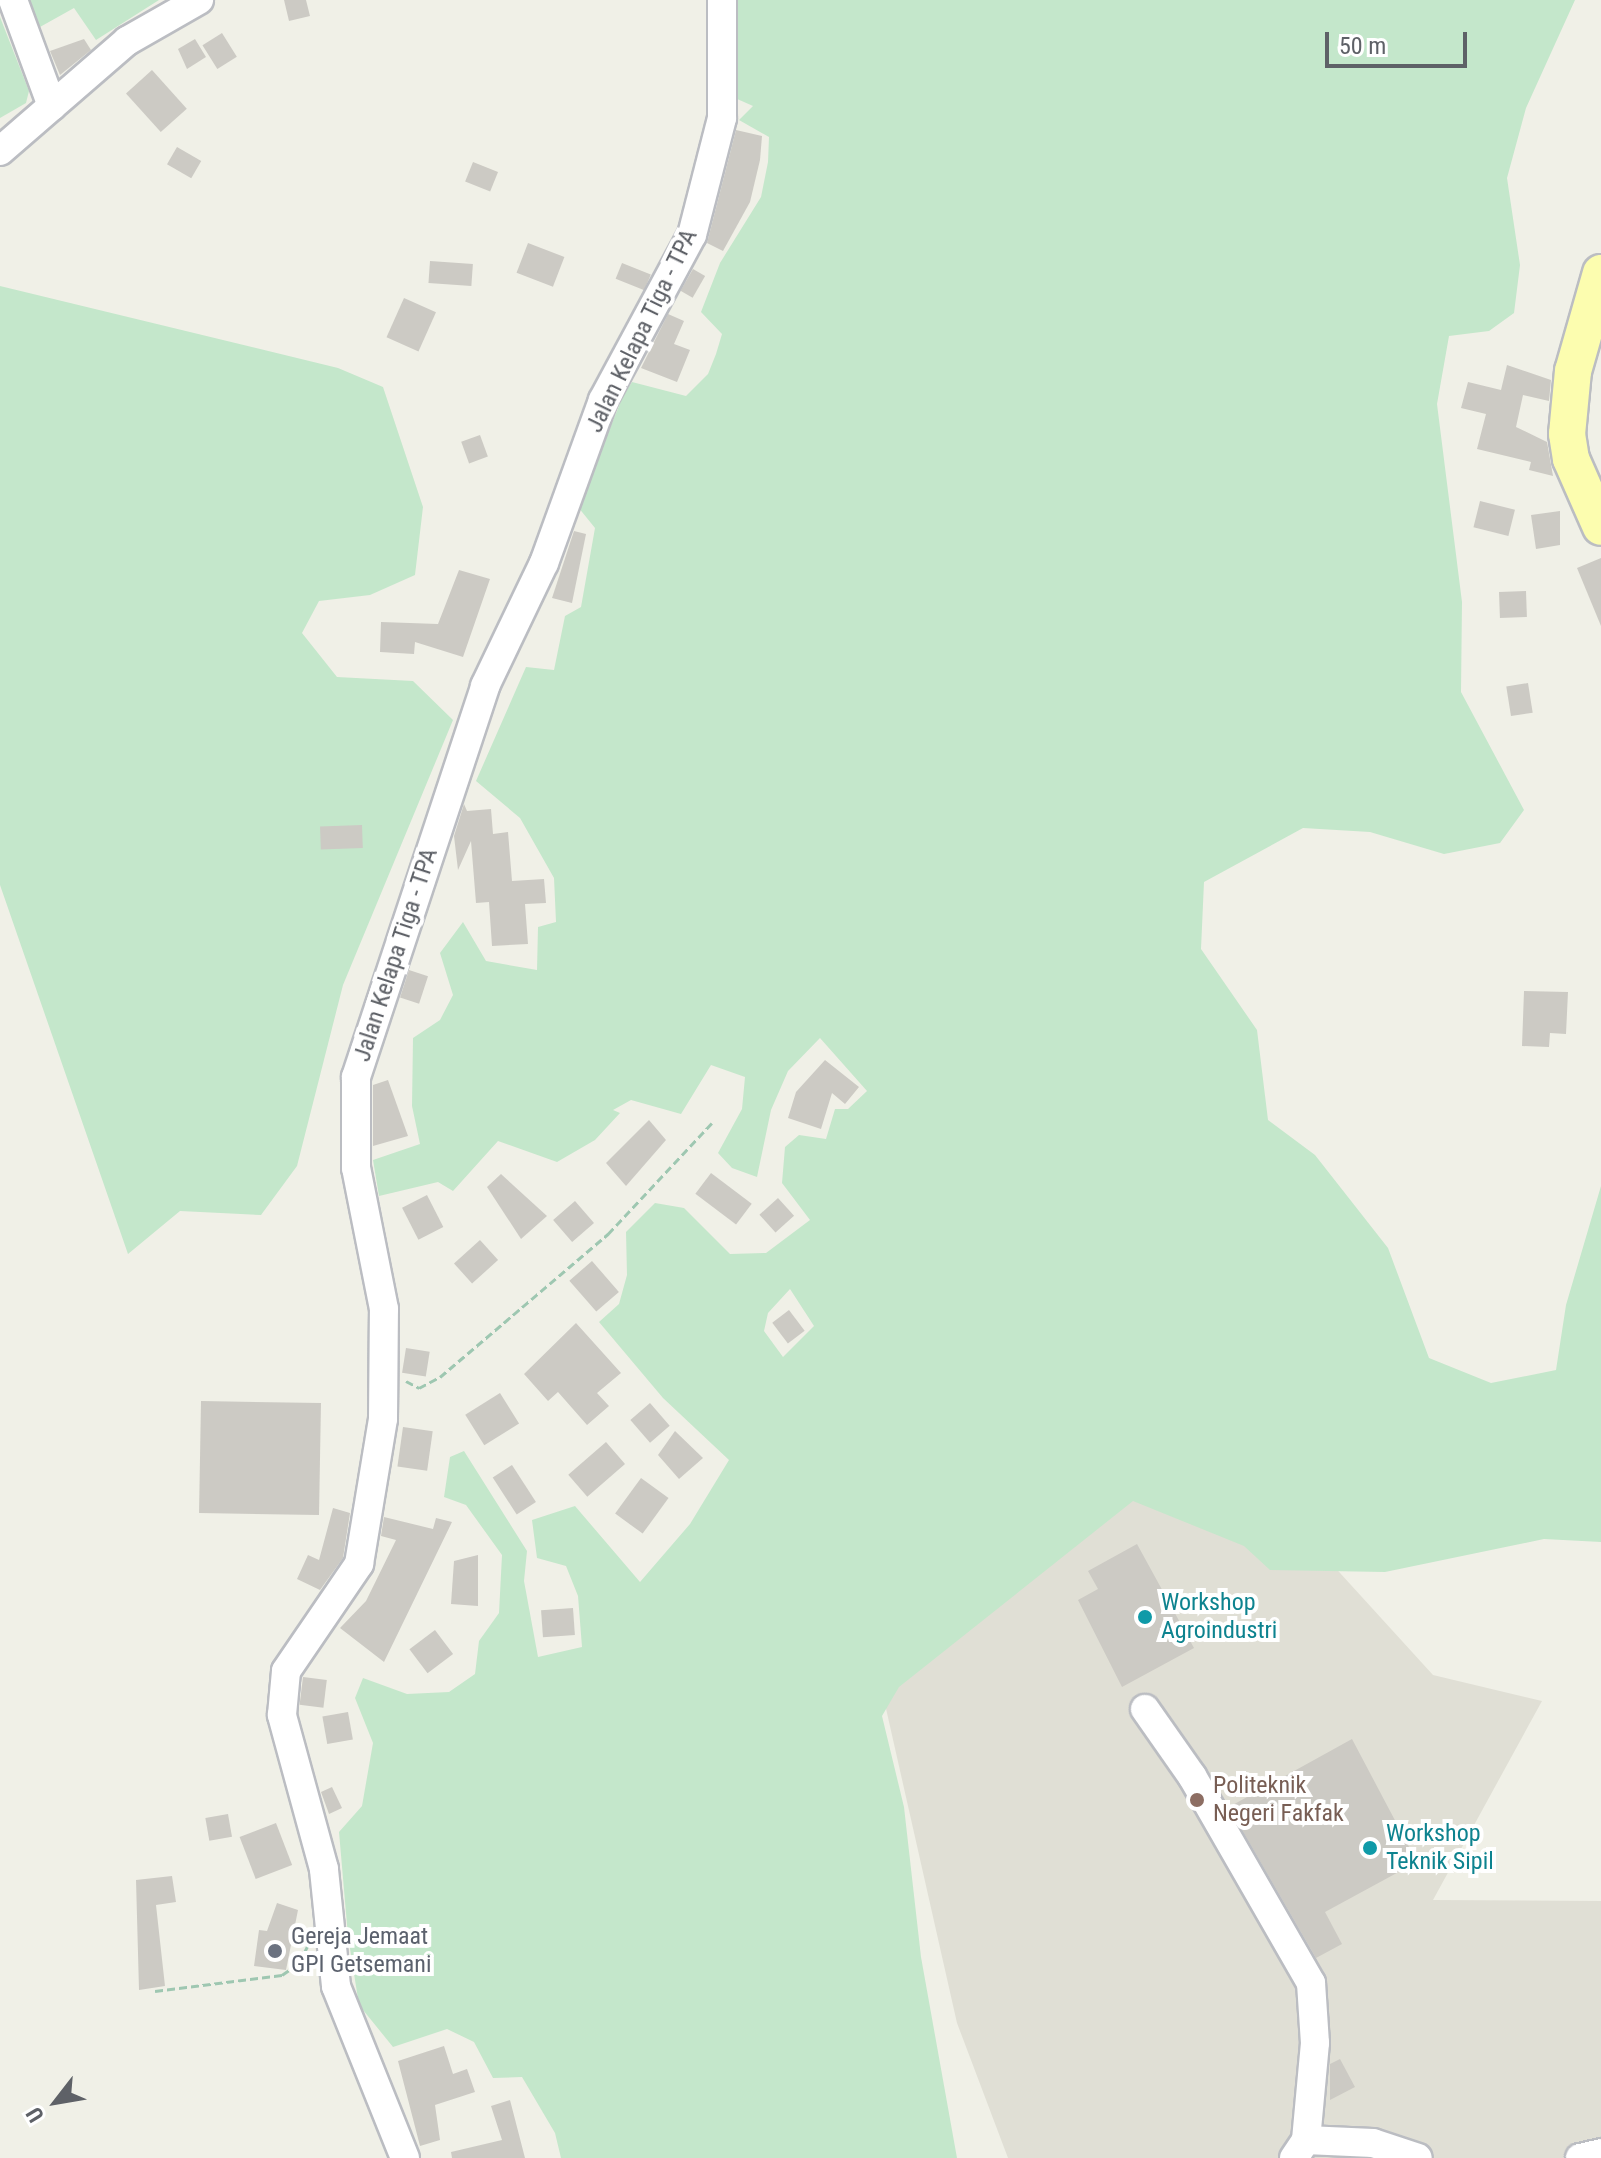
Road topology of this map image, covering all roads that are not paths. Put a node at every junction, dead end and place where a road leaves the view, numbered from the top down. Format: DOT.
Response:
graph roads {
  1 [pos="13,0"];
  2 [pos="199,0"];
  3 [pos="722,0"];
  4 [pos="52,106"];
  5 [pos="0,151"];
  6 [pos="1601,273"];
  7 [pos="1601,527"];
  8 [pos="1145,1709"];
  9 [pos="1300,2149"];
  10 [pos="1601,2153"];
  11 [pos="405,2158"];
  12 [pos="1418,2158"];
  13 [pos="1580,2158"];
  1 -- 4 [label="street"];
  2 -- 4 [label="street"];
  3 -- 11 [label="street, Jalan Kelapa Tiga - TPA"];
  4 -- 5 [label="street"];
  6 -- 7 [label="main road"];
  8 -- 9 [label="street"];
  9 -- 12 [label="street"];
  10 -- 13 [label="street"];
}
